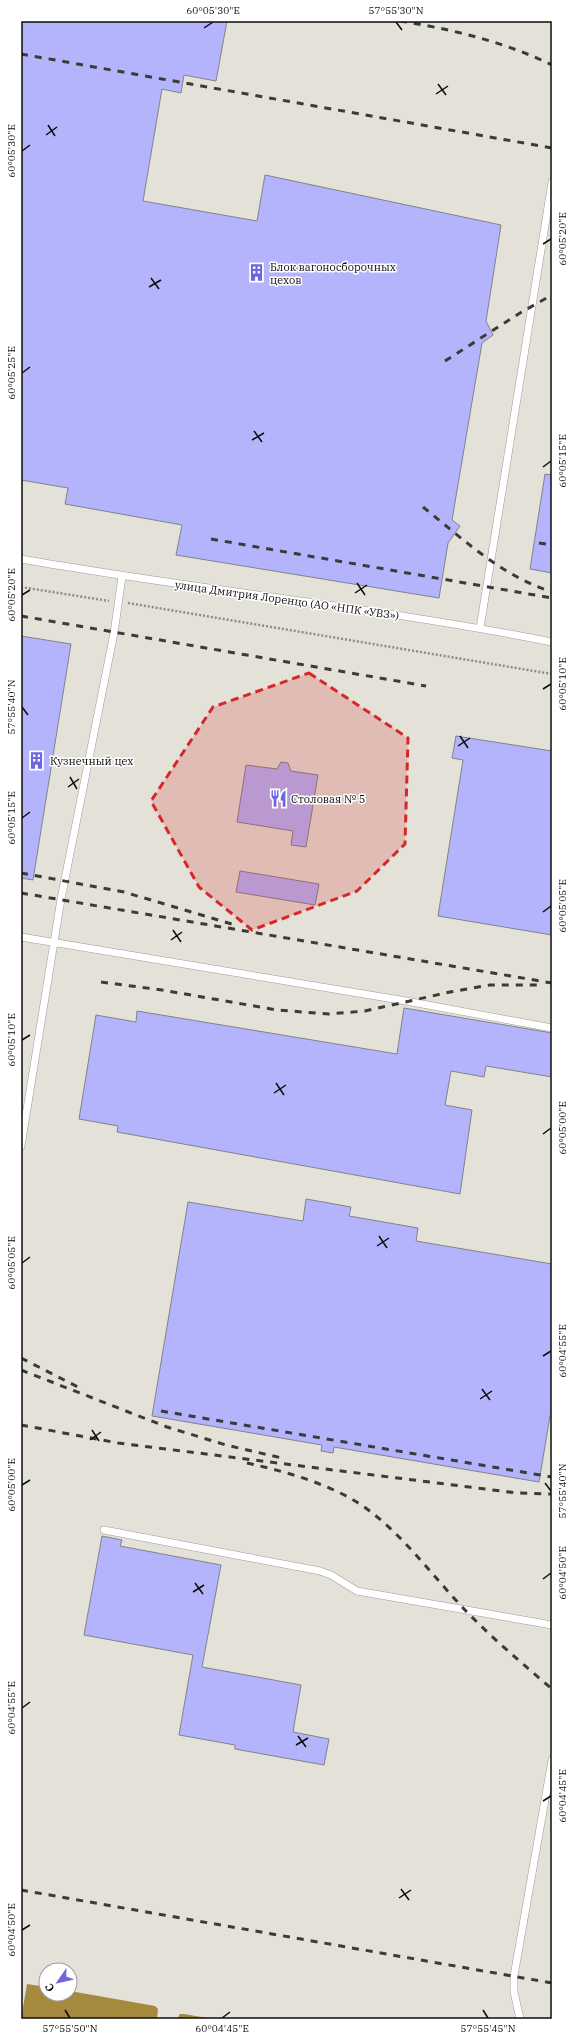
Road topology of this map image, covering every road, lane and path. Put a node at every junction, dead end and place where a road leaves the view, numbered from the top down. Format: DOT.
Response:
graph roads {
  1 [pos="552,182"];
  2 [pos="21,560"];
  3 [pos="122,577"];
  4 [pos="21,587"];
  5 [pos="118,602"];
  6 [pos="480,628"];
  7 [pos="552,642"];
  8 [pos="552,674"];
  9 [pos="21,937"];
  10 [pos="55,943"];
  11 [pos="552,1028"];
  12 [pos="21,1146"];
  13 [pos="104,1530"];
  14 [pos="552,1625"];
  15 [pos="552,1760"];
  16 [pos="520,2019"];
  1 -- 6 [label="lane"];
  2 -- 3 [label="lane, улица Дмитрия Лоренцо (АО «НПК «УВЗ»)"];
  3 -- 5 [label="lane"];
  3 -- 6 [label="lane, улица Дмитрия Лоренцо (АО «НПК «УВЗ»)"];
  4 -- 5 [label="path"];
  5 -- 8 [label="path"];
  5 -- 10 [label="lane"];
  6 -- 7 [label="lane, улица Дмитрия Лоренцо (АО «НПК «УВЗ»)"];
  9 -- 10 [label="lane"];
  10 -- 11 [label="lane"];
  10 -- 12 [label="lane"];
  13 -- 14 [label="lane"];
  15 -- 16 [label="lane"];
}
